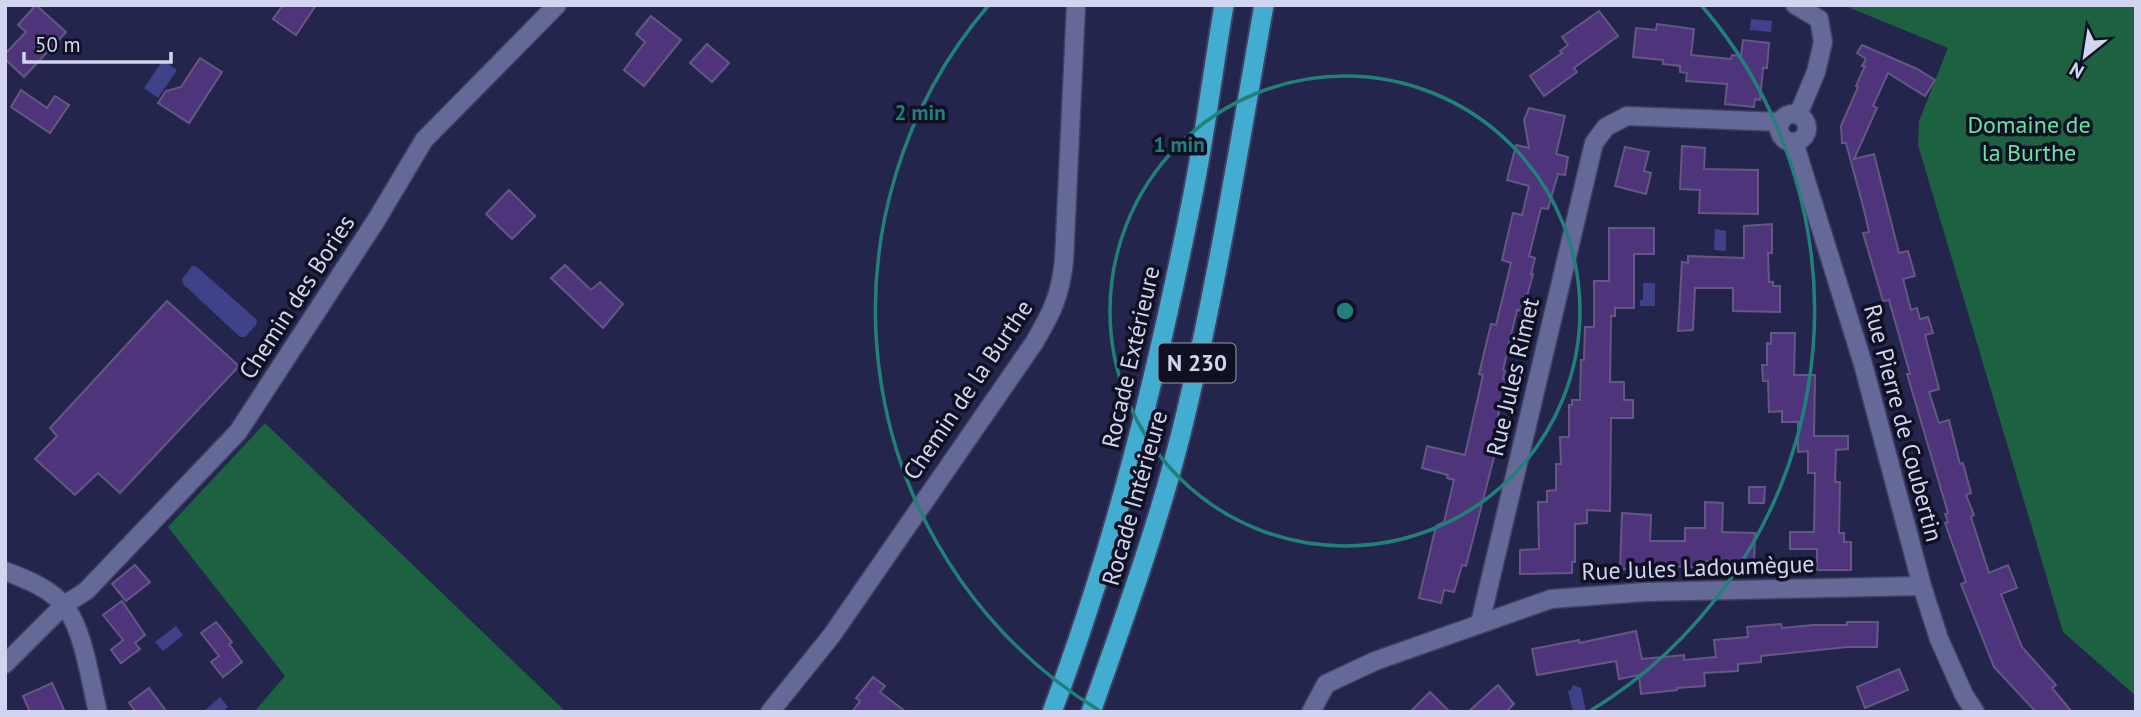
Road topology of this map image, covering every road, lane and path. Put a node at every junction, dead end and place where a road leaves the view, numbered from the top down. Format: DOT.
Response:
graph roads {
  1 [pos="557,5"];
  2 [pos="1076,5"];
  3 [pos="1224,5"];
  4 [pos="1264,5"];
  5 [pos="1795,5"];
  6 [pos="1798,115"];
  7 [pos="1781,122"];
  8 [pos="1794,142"];
  9 [pos="5,571"];
  10 [pos="1923,586"];
  11 [pos="64,605"];
  12 [pos="1480,623"];
  13 [pos="5,664"];
  14 [pos="1068,668"];
  15 [pos="98,712"];
  16 [pos="770,712"];
  17 [pos="1045,712"];
  18 [pos="1052,712"];
  19 [pos="1091,712"];
  20 [pos="1311,712"];
  21 [pos="1975,712"];
  1 -- 11 [label="street, Chemin des Bories"];
  2 -- 16 [label="street, Chemin de la Burthe"];
  3 -- 14 [label="highway, Rocade Extérieure / N 230"];
  4 -- 19 [label="highway, Rocade Intérieure / N 230"];
  5 -- 6 [label="street"];
  6 -- 7 [label="street"];
  6 -- 8 [label="street"];
  7 -- 8 [label="street"];
  7 -- 12 [label="street, Rue Jules Rimet"];
  8 -- 10 [label="street, Rue Pierre de Coubertin"];
  9 -- 11 [label="street"];
  10 -- 12 [label="street, Rue Jules Ladoumègue"];
  10 -- 21 [label="street, Rue Pierre de Coubertin"];
  11 -- 13 [label="street, Chemin des Bories"];
  11 -- 15 [label="street"];
  12 -- 20 [label="street"];
  14 -- 17 [label="highway"];
  14 -- 18 [label="highway, Rocade Extérieure / N 230"];
}
